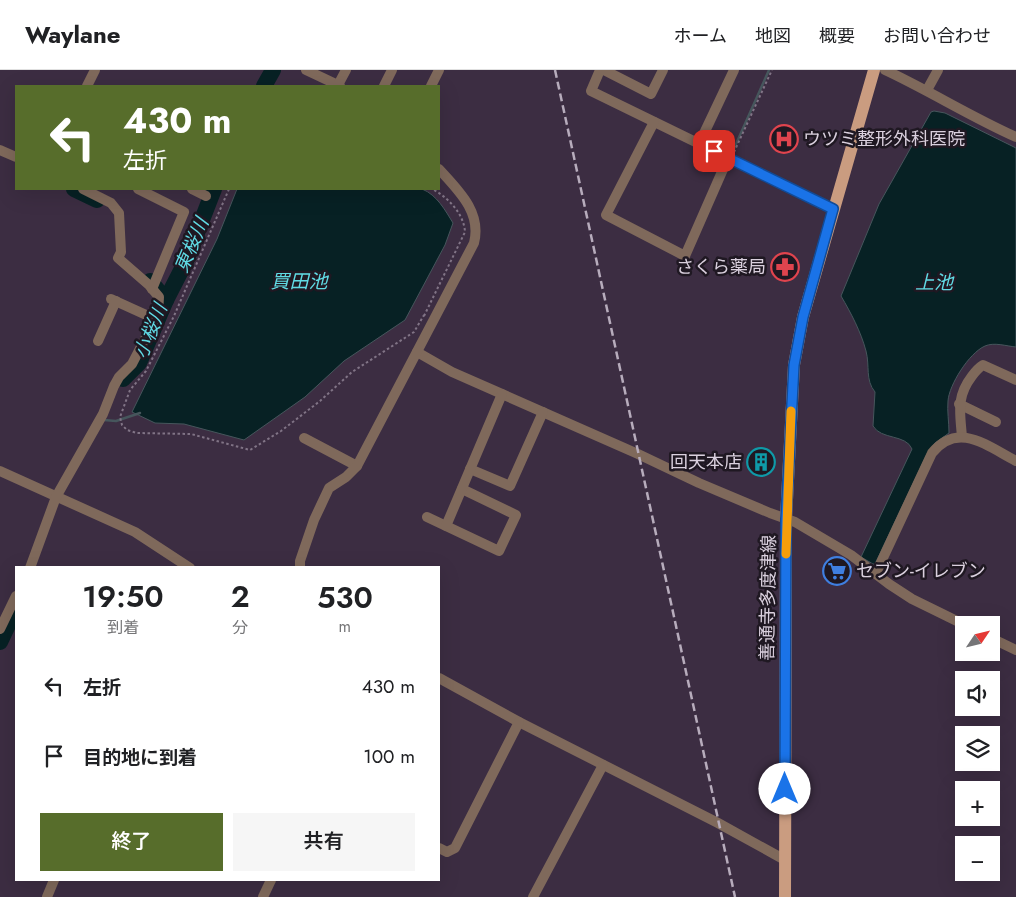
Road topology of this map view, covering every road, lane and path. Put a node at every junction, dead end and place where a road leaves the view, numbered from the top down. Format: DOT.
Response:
graph roads {
  1 [pos="95,70"];
  2 [pos="306,70"];
  3 [pos="346,70"];
  4 [pos="392,70"];
  5 [pos="439,70"];
  6 [pos="600,70"];
  7 [pos="604,70"];
  8 [pos="663,70"];
  9 [pos="734,70"];
  10 [pos="772,70"];
  11 [pos="874,70"];
  12 [pos="885,70"];
  13 [pos="938,70"];
  14 [pos="88,85"];
  15 [pos="337,85"];
  16 [pos="339,85"];
  17 [pos="384,85"];
  18 [pos="432,85"];
  19 [pos="928,90"];
  20 [pos="654,122"];
  21 [pos="1016,136"];
  22 [pos="699,144"];
  23 [pos="0,150"];
  24 [pos="15,158"];
  25 [pos="729,159"];
  26 [pos="440,170"];
  27 [pos="85,190"];
  28 [pos="140,190"];
  29 [pos="194,190"];
  30 [pos="228,190"];
  31 [pos="434,190"];
  32 [pos="206,196"];
  33 [pos="833,209"];
  34 [pos="153,286"];
  35 [pos="424,315"];
  36 [pos="155,319"];
  37 [pos="421,326"];
  38 [pos="98,341"];
  39 [pos="417,352"];
  40 [pos="1016,380"];
  41 [pos="502,394"];
  42 [pos="959,404"];
  43 [pos="543,412"];
  44 [pos="996,422"];
  45 [pos="962,437"];
  46 [pos="304,438"];
  47 [pos="1016,461"];
  48 [pos="357,466"];
  49 [pos="470,469"];
  50 [pos="0,471"];
  51 [pos="462,489"];
  52 [pos="56,496"];
  53 [pos="427,518"];
  54 [pos="786,519"];
  55 [pos="446,526"];
  56 [pos="31,566"];
  57 [pos="187,566"];
  58 [pos="300,566"];
  59 [pos="876,573"];
  60 [pos="15,598"];
  61 [pos="955,620"];
  62 [pos="0,629"];
  63 [pos="1000,642"];
  64 [pos="1016,650"];
  65 [pos="440,679"];
  66 [pos="519,722"];
  67 [pos="603,765"];
  68 [pos="440,848"];
  69 [pos="785,860"];
  70 [pos="54,881"];
  71 [pos="271,881"];
  72 [pos="47,897"];
  73 [pos="263,897"];
  74 [pos="533,897"];
  75 [pos="784,897"];
  1 -- 14 [label="street"];
  2 -- 15 [label="street"];
  3 -- 16 [label="street"];
  4 -- 17 [label="street"];
  5 -- 18 [label="street"];
  6 -- 20 [label="street"];
  7 -- 8 [label="street"];
  9 -- 22 [label="street"];
  10 -- 25 [label="path"];
  11 -- 33 [label="main road, 善通寺多度津線"];
  12 -- 19 [label="street"];
  13 -- 19 [label="street"];
  19 -- 21 [label="street"];
  20 -- 22 [label="street"];
  20 -- 25 [label="street"];
  22 -- 25 [label="street"];
  23 -- 24 [label="street"];
  25 -- 33 [label="street"];
  26 -- 39 [label="street"];
  27 -- 34 [label="street"];
  28 -- 34 [label="street"];
  29 -- 32 [label="street"];
  30 -- 35 [label="path"];
  31 -- 35 [label="path"];
  33 -- 54 [label="main road, 善通寺多度津線"];
  34 -- 36 [label="street"];
  35 -- 37 [label="path"];
  36 -- 38 [label="street"];
  36 -- 52 [label="street"];
  39 -- 41 [label="street"];
  39 -- 48 [label="street"];
  40 -- 42 [label="street"];
  41 -- 43 [label="street"];
  41 -- 49 [label="street"];
  42 -- 44 [label="street"];
  42 -- 45 [label="street"];
  43 -- 49 [label="street"];
  43 -- 54 [label="street"];
  45 -- 47 [label="street"];
  45 -- 59 [label="street"];
  46 -- 48 [label="street"];
  48 -- 58 [label="street"];
  49 -- 51 [label="street"];
  50 -- 52 [label="street"];
  51 -- 55 [label="street"];
  51 -- 55 [label="street"];
  52 -- 56 [label="street"];
  52 -- 57 [label="street"];
  53 -- 55 [label="street"];
  54 -- 59 [label="street"];
  54 -- 69 [label="main road, 善通寺多度津線"];
  59 -- 61 [label="street"];
  60 -- 62 [label="street"];
  63 -- 64 [label="street"];
  65 -- 66 [label="street"];
  66 -- 67 [label="street"];
  66 -- 68 [label="street"];
  67 -- 69 [label="street"];
  67 -- 74 [label="street"];
  69 -- 75 [label="main road, 善通寺多度津線"];
  70 -- 72 [label="street"];
  71 -- 73 [label="street"];
}
